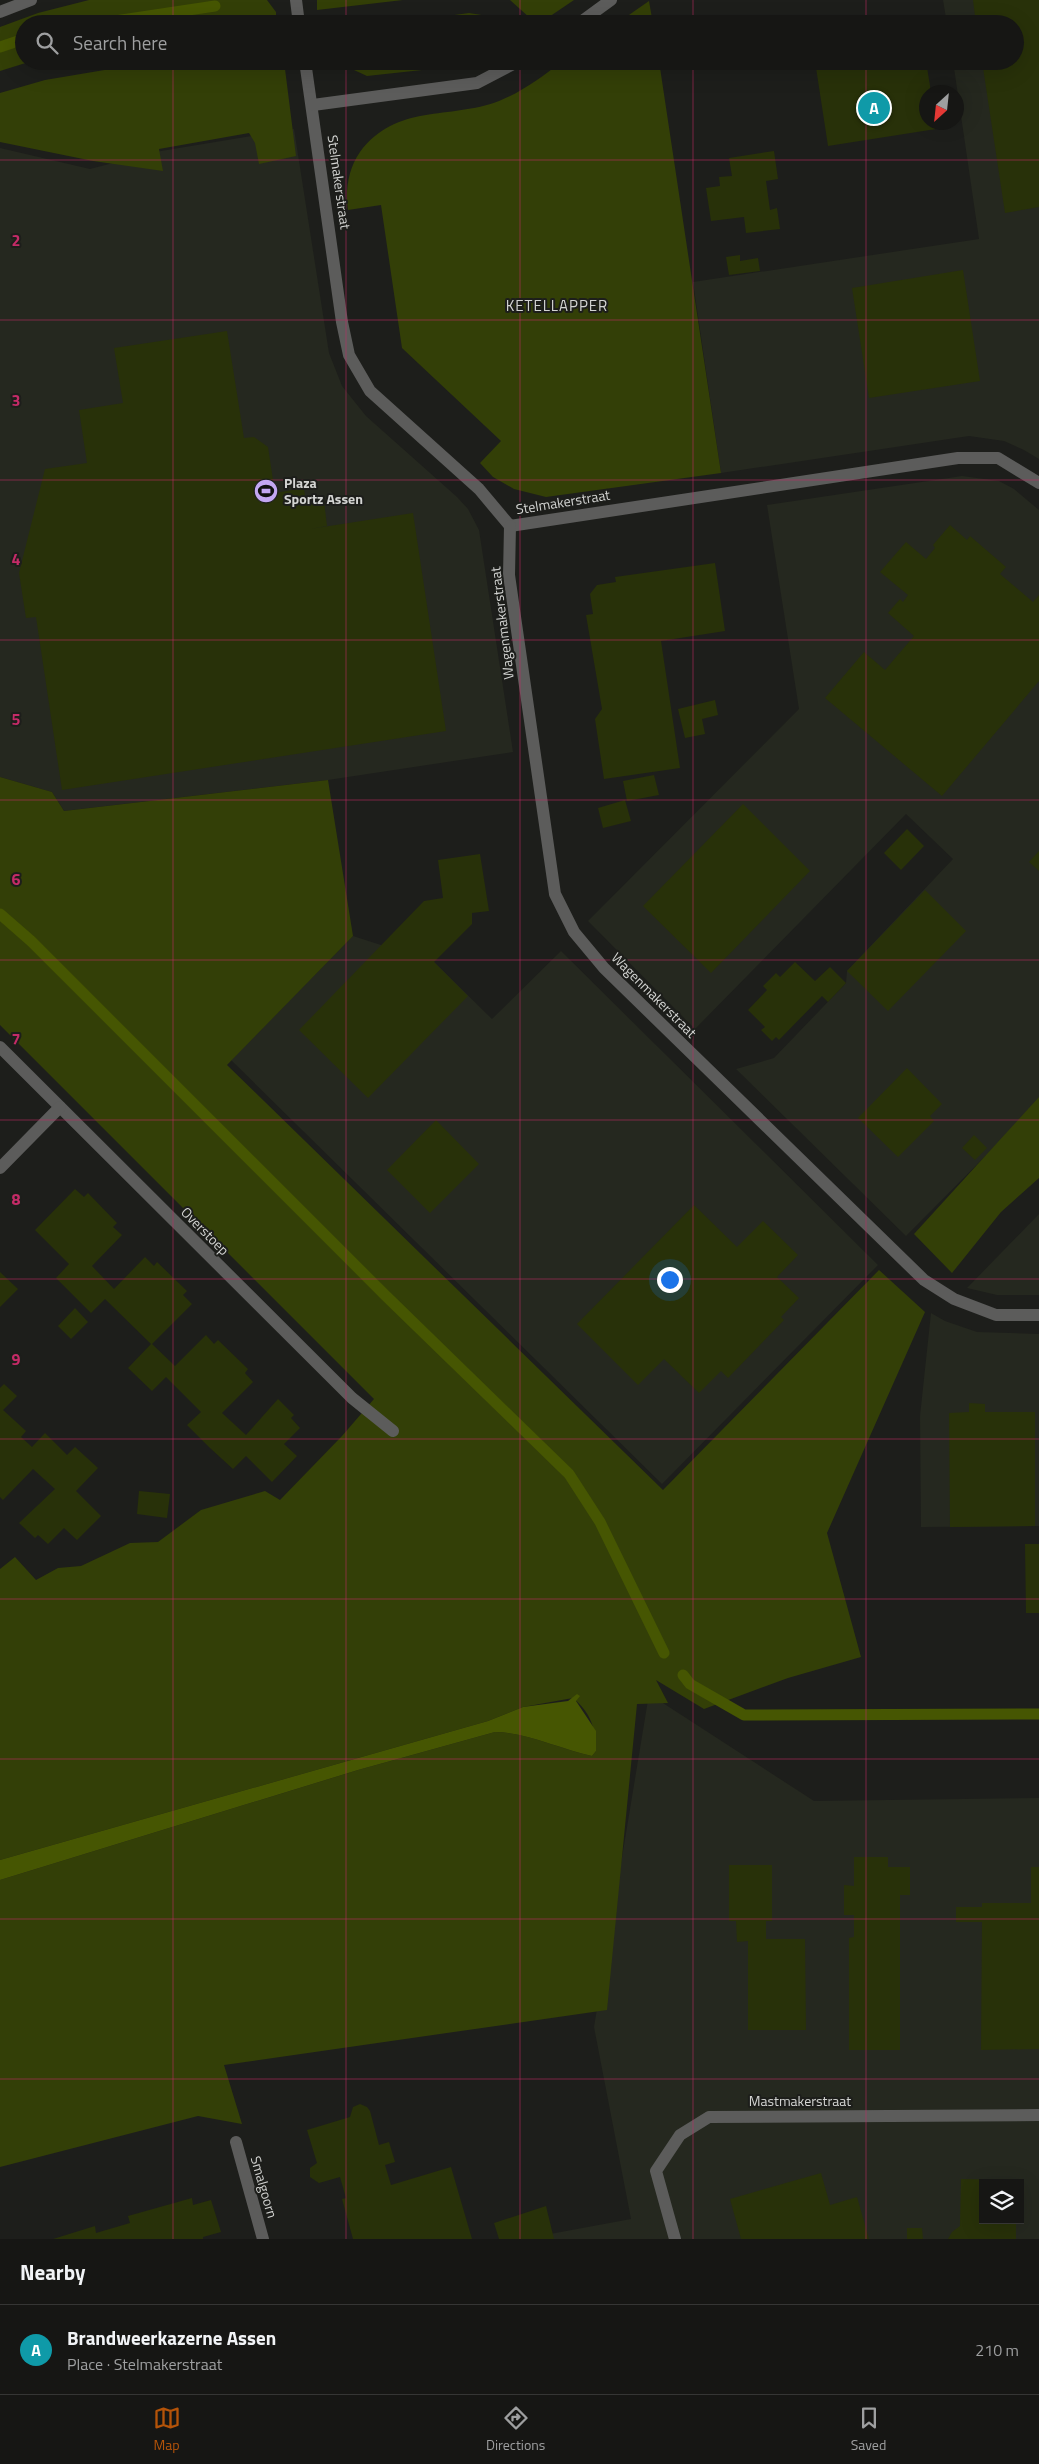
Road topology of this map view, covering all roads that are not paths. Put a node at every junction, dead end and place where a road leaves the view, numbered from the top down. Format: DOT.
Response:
graph roads {
  1 [pos="31,0"];
  2 [pos="296,0"];
  3 [pos="611,0"];
  4 [pos="0,12"];
  5 [pos="298,15"];
  6 [pos="590,15"];
  7 [pos="307,70"];
  8 [pos="502,70"];
  9 [pos="313,105"];
  10 [pos="1039,484"];
  11 [pos="510,526"];
  12 [pos="0,1047"];
  13 [pos="60,1107"];
  14 [pos="0,1168"];
  15 [pos="1039,1315"];
  16 [pos="393,1431"];
  17 [pos="1039,2115"];
  18 [pos="236,2142"];
  19 [pos="263,2239"];
  20 [pos="675,2239"];
  1 -- 4 [label="street"];
  2 -- 5 [label="street"];
  3 -- 6 [label="street"];
  7 -- 9 [label="street, Stelmakerstraat"];
  8 -- 9 [label="street"];
  9 -- 11 [label="street, Stelmakerstraat"];
  10 -- 11 [label="street, Stelmakerstraat"];
  11 -- 15 [label="street, Wagenmakerstraat"];
  12 -- 13 [label="street, Overstoep"];
  13 -- 14 [label="street"];
  13 -- 16 [label="street, Overstoep"];
  17 -- 20 [label="street, Mastmakerstraat"];
  18 -- 19 [label="street, Smalgoorn"];
}
